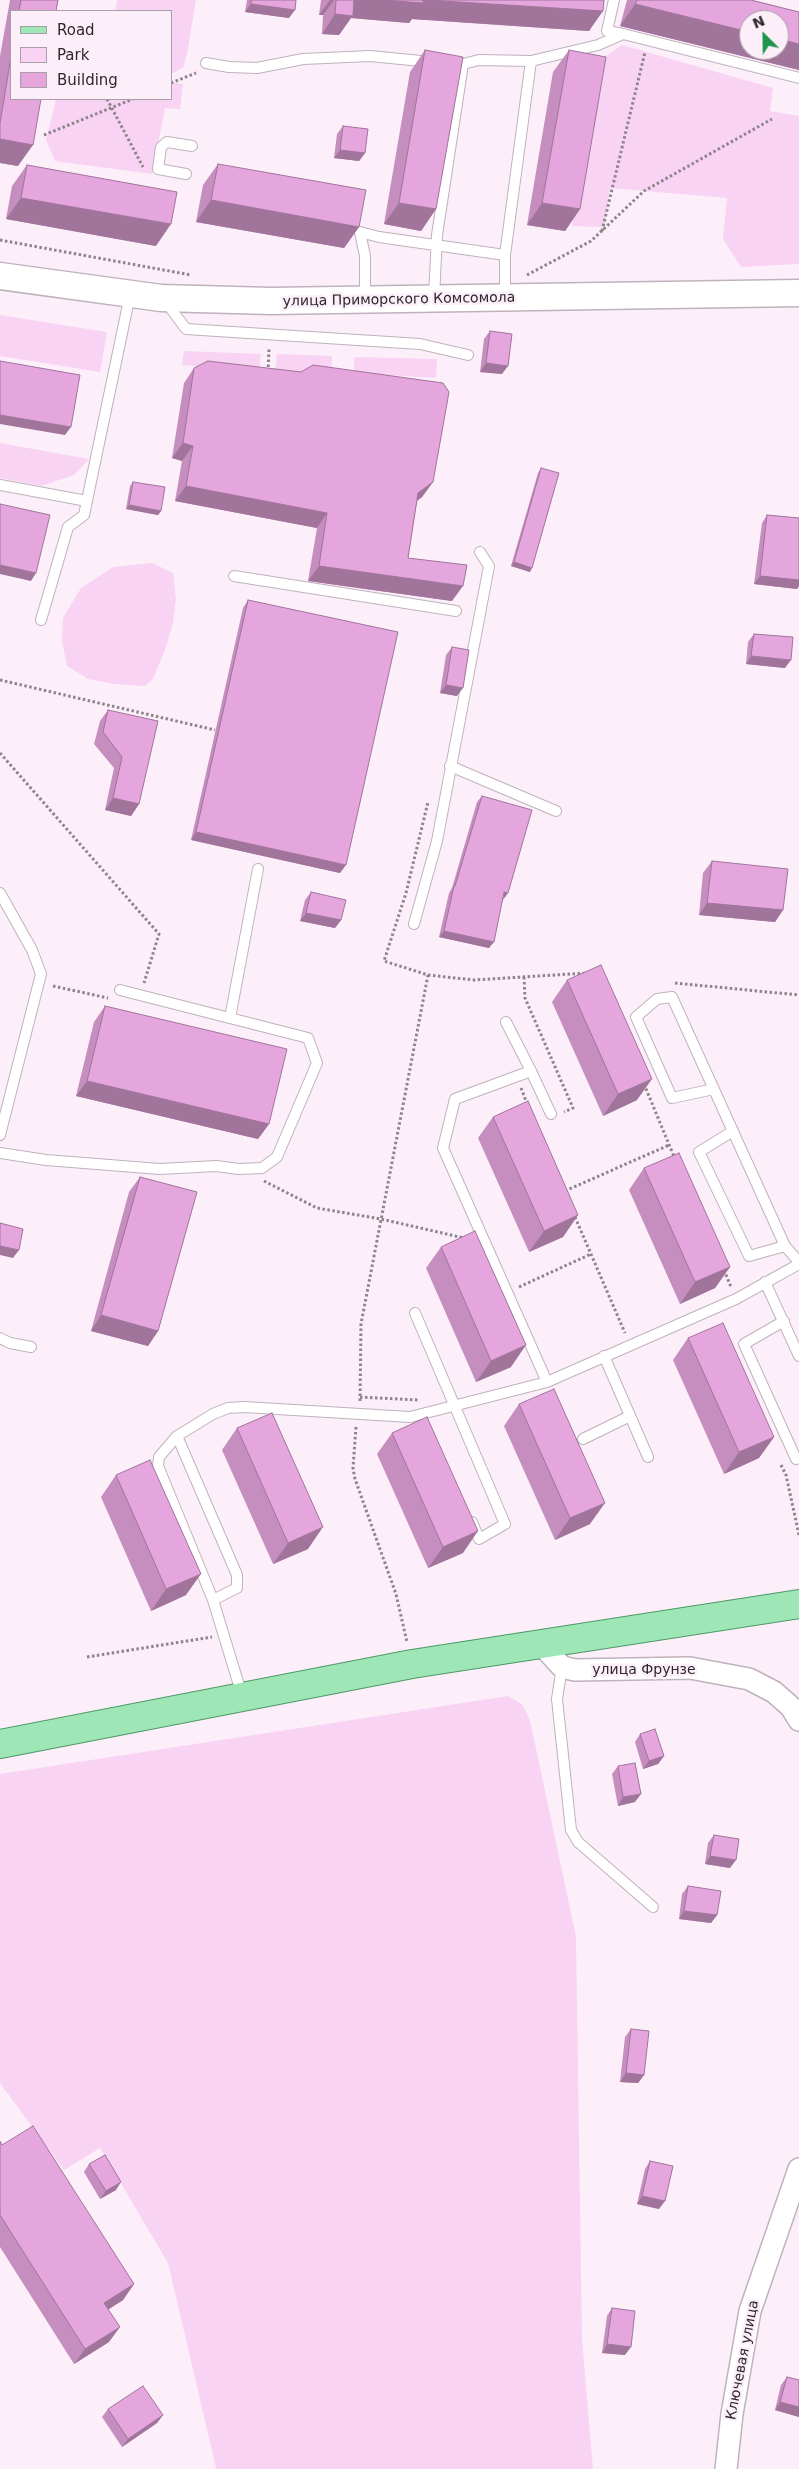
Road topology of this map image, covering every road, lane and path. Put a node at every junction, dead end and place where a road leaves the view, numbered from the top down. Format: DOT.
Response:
graph roads {
  1 [pos="614,0"];
  2 [pos="623,34"];
  3 [pos="648,40"];
  4 [pos="531,61"];
  5 [pos="454,63"];
  6 [pos="206,66"];
  7 [pos="799,78"];
  8 [pos="172,83"];
  9 [pos="108,100"];
  10 [pos="130,100"];
  11 [pos="112,107"];
  12 [pos="772,119"];
  13 [pos="44,135"];
  14 [pos="192,146"];
  15 [pos="144,169"];
  16 [pos="186,174"];
  17 [pos="601,231"];
  18 [pos="0,240"];
  19 [pos="436,245"];
  20 [pos="505,255"];
  21 [pos="196,275"];
  22 [pos="0,276"];
  23 [pos="505,289"];
  24 [pos="799,293"];
  25 [pos="130,294"];
  26 [pos="173,298"];
  27 [pos="434,300"];
  28 [pos="364,301"];
  29 [pos="270,334"];
  30 [pos="468,356"];
  31 [pos="277,375"];
  32 [pos="0,485"];
  33 [pos="87,501"];
  34 [pos="480,552"];
  35 [pos="234,576"];
  36 [pos="456,611"];
  37 [pos="41,620"];
  38 [pos="0,680"];
  39 [pos="215,730"];
  40 [pos="0,753"];
  41 [pos="450,766"];
  42 [pos="429,797"];
  43 [pos="556,811"];
  44 [pos="258,869"];
  45 [pos="0,893"];
  46 [pos="414,924"];
  47 [pos="591,972"];
  48 [pos="428,975"];
  49 [pos="524,977"];
  50 [pos="717,985"];
  51 [pos="51,986"];
  52 [pos="120,990"];
  53 [pos="141,995"];
  54 [pos="799,995"];
  55 [pos="111,999"];
  56 [pos="230,1018"];
  57 [pos="506,1022"];
  58 [pos="531,1071"];
  59 [pos="641,1076"];
  60 [pos="516,1077"];
  61 [pos="714,1089"];
  62 [pos="529,1108"];
  63 [pos="554,1114"];
  64 [pos="733,1131"];
  65 [pos="0,1134"];
  66 [pos="669,1145"];
  67 [pos="0,1153"];
  68 [pos="677,1163"];
  69 [pos="239,1169"];
  70 [pos="560,1183"];
  71 [pos="564,1191"];
  72 [pos="568,1200"];
  73 [pos="572,1209"];
  74 [pos="381,1219"];
  75 [pos="485,1243"];
  76 [pos="785,1246"];
  77 [pos="591,1254"];
  78 [pos="721,1263"];
  79 [pos="799,1263"];
  80 [pos="765,1282"];
  81 [pos="507,1292"];
  82 [pos="736,1299"];
  83 [pos="415,1313"];
  84 [pos="784,1322"];
  85 [pos="0,1338"];
  86 [pos="630,1344"];
  87 [pos="32,1347"];
  88 [pos="604,1356"];
  89 [pos="799,1356"];
  90 [pos="547,1382"];
  91 [pos="360,1397"];
  92 [pos="455,1406"];
  93 [pos="357,1415"];
  94 [pos="630,1416"];
  95 [pos="426,1418"];
  96 [pos="178,1436"];
  97 [pos="584,1439"];
  98 [pos="648,1457"];
  99 [pos="778,1457"];
  100 [pos="799,1458"];
  101 [pos="467,1512"];
  102 [pos="799,1535"];
  103 [pos="213,1600"];
  104 [pos="799,1604"];
  105 [pos="225,1635"];
  106 [pos="542,1644"];
  107 [pos="87,1658"];
  108 [pos="412,1664"];
  109 [pos="562,1667"];
  110 [pos="242,1698"];
  111 [pos="799,1720"];
  112 [pos="0,1744"];
  113 [pos="654,1906"];
  114 [pos="799,2169"];
  115 [pos="726,2469"];
  1 -- 2 [label="lane"];
  2 -- 3 [label="lane"];
  2 -- 4 [label="lane"];
  3 -- 7 [label="lane"];
  3 -- 17 [label="path"];
  4 -- 5 [label="lane"];
  4 -- 20 [label="lane"];
  5 -- 6 [label="lane"];
  5 -- 19 [label="lane"];
  6 -- 8 [label="path"];
  9 -- 11 [label="path"];
  10 -- 11 [label="path"];
  11 -- 13 [label="path"];
  11 -- 15 [label="path"];
  12 -- 17 [label="path"];
  14 -- 16 [label="lane"];
  17 -- 23 [label="path"];
  18 -- 21 [label="path"];
  19 -- 20 [label="lane"];
  19 -- 27 [label="lane"];
  19 -- 28 [label="lane"];
  20 -- 23 [label="lane"];
  22 -- 25 [label="street, улица Приморского Комсомола"];
  23 -- 24 [label="street, улица Приморского Комсомола"];
  23 -- 27 [label="street, улица Приморского Комсомола"];
  25 -- 26 [label="street, улица Приморского Комсомола"];
  25 -- 33 [label="lane"];
  26 -- 28 [label="street, улица Приморского Комсомола"];
  26 -- 29 [label="lane"];
  27 -- 28 [label="street, улица Приморского Комсомола"];
  29 -- 30 [label="lane"];
  29 -- 31 [label="path"];
  32 -- 33 [label="lane"];
  33 -- 37 [label="lane"];
  34 -- 41 [label="lane"];
  35 -- 36 [label="lane"];
  38 -- 39 [label="path"];
  40 -- 53 [label="path"];
  41 -- 43 [label="lane"];
  41 -- 46 [label="lane"];
  42 -- 48 [label="path"];
  44 -- 56 [label="lane"];
  45 -- 65 [label="lane"];
  47 -- 49 [label="path"];
  48 -- 49 [label="path"];
  48 -- 74 [label="path"];
  49 -- 63 [label="path"];
  50 -- 54 [label="path"];
  51 -- 55 [label="path"];
  52 -- 53 [label="lane"];
  53 -- 56 [label="lane"];
  56 -- 69 [label="lane"];
  57 -- 58 [label="lane"];
  58 -- 60 [label="lane"];
  58 -- 63 [label="lane"];
  59 -- 66 [label="path"];
  60 -- 62 [label="path"];
  60 -- 75 [label="lane"];
  61 -- 61 [label="lane"];
  61 -- 64 [label="lane"];
  64 -- 76 [label="lane"];
  64 -- 76 [label="lane"];
  66 -- 68 [label="path"];
  66 -- 71 [label="path"];
  67 -- 69 [label="lane"];
  69 -- 74 [label="path"];
  70 -- 71 [label="path"];
  71 -- 72 [label="path"];
  73 -- 77 [label="path"];
  74 -- 75 [label="path"];
  74 -- 91 [label="path"];
  75 -- 81 [label="lane"];
  76 -- 79 [label="lane"];
  77 -- 81 [label="path"];
  77 -- 86 [label="path"];
  78 -- 82 [label="path"];
  79 -- 80 [label="lane"];
  80 -- 82 [label="lane"];
  80 -- 84 [label="lane"];
  81 -- 90 [label="lane"];
  82 -- 86 [label="lane"];
  83 -- 92 [label="lane"];
  84 -- 89 [label="lane"];
  84 -- 100 [label="lane"];
  85 -- 87 [label="lane"];
  86 -- 88 [label="lane"];
  88 -- 90 [label="lane"];
  88 -- 94 [label="lane"];
  90 -- 92 [label="lane"];
  91 -- 93 [label="path"];
  91 -- 95 [label="path"];
  92 -- 95 [label="lane"];
  92 -- 101 [label="lane"];
  93 -- 95 [label="lane"];
  93 -- 96 [label="lane"];
  93 -- 108 [label="path"];
  94 -- 97 [label="lane"];
  94 -- 98 [label="lane"];
  96 -- 103 [label="lane"];
  96 -- 103 [label="lane"];
  99 -- 102 [label="path"];
  103 -- 105 [label="lane"];
  104 -- 106 [label="main road"];
  105 -- 107 [label="path"];
  105 -- 110 [label="lane"];
  106 -- 108 [label="main road"];
  106 -- 109 [label="street"];
  108 -- 110 [label="main road"];
  109 -- 111 [label="street, улица Фрунзе"];
  109 -- 113 [label="lane"];
  110 -- 112 [label="main road"];
  114 -- 115 [label="street, Ключевая улица"];
}
